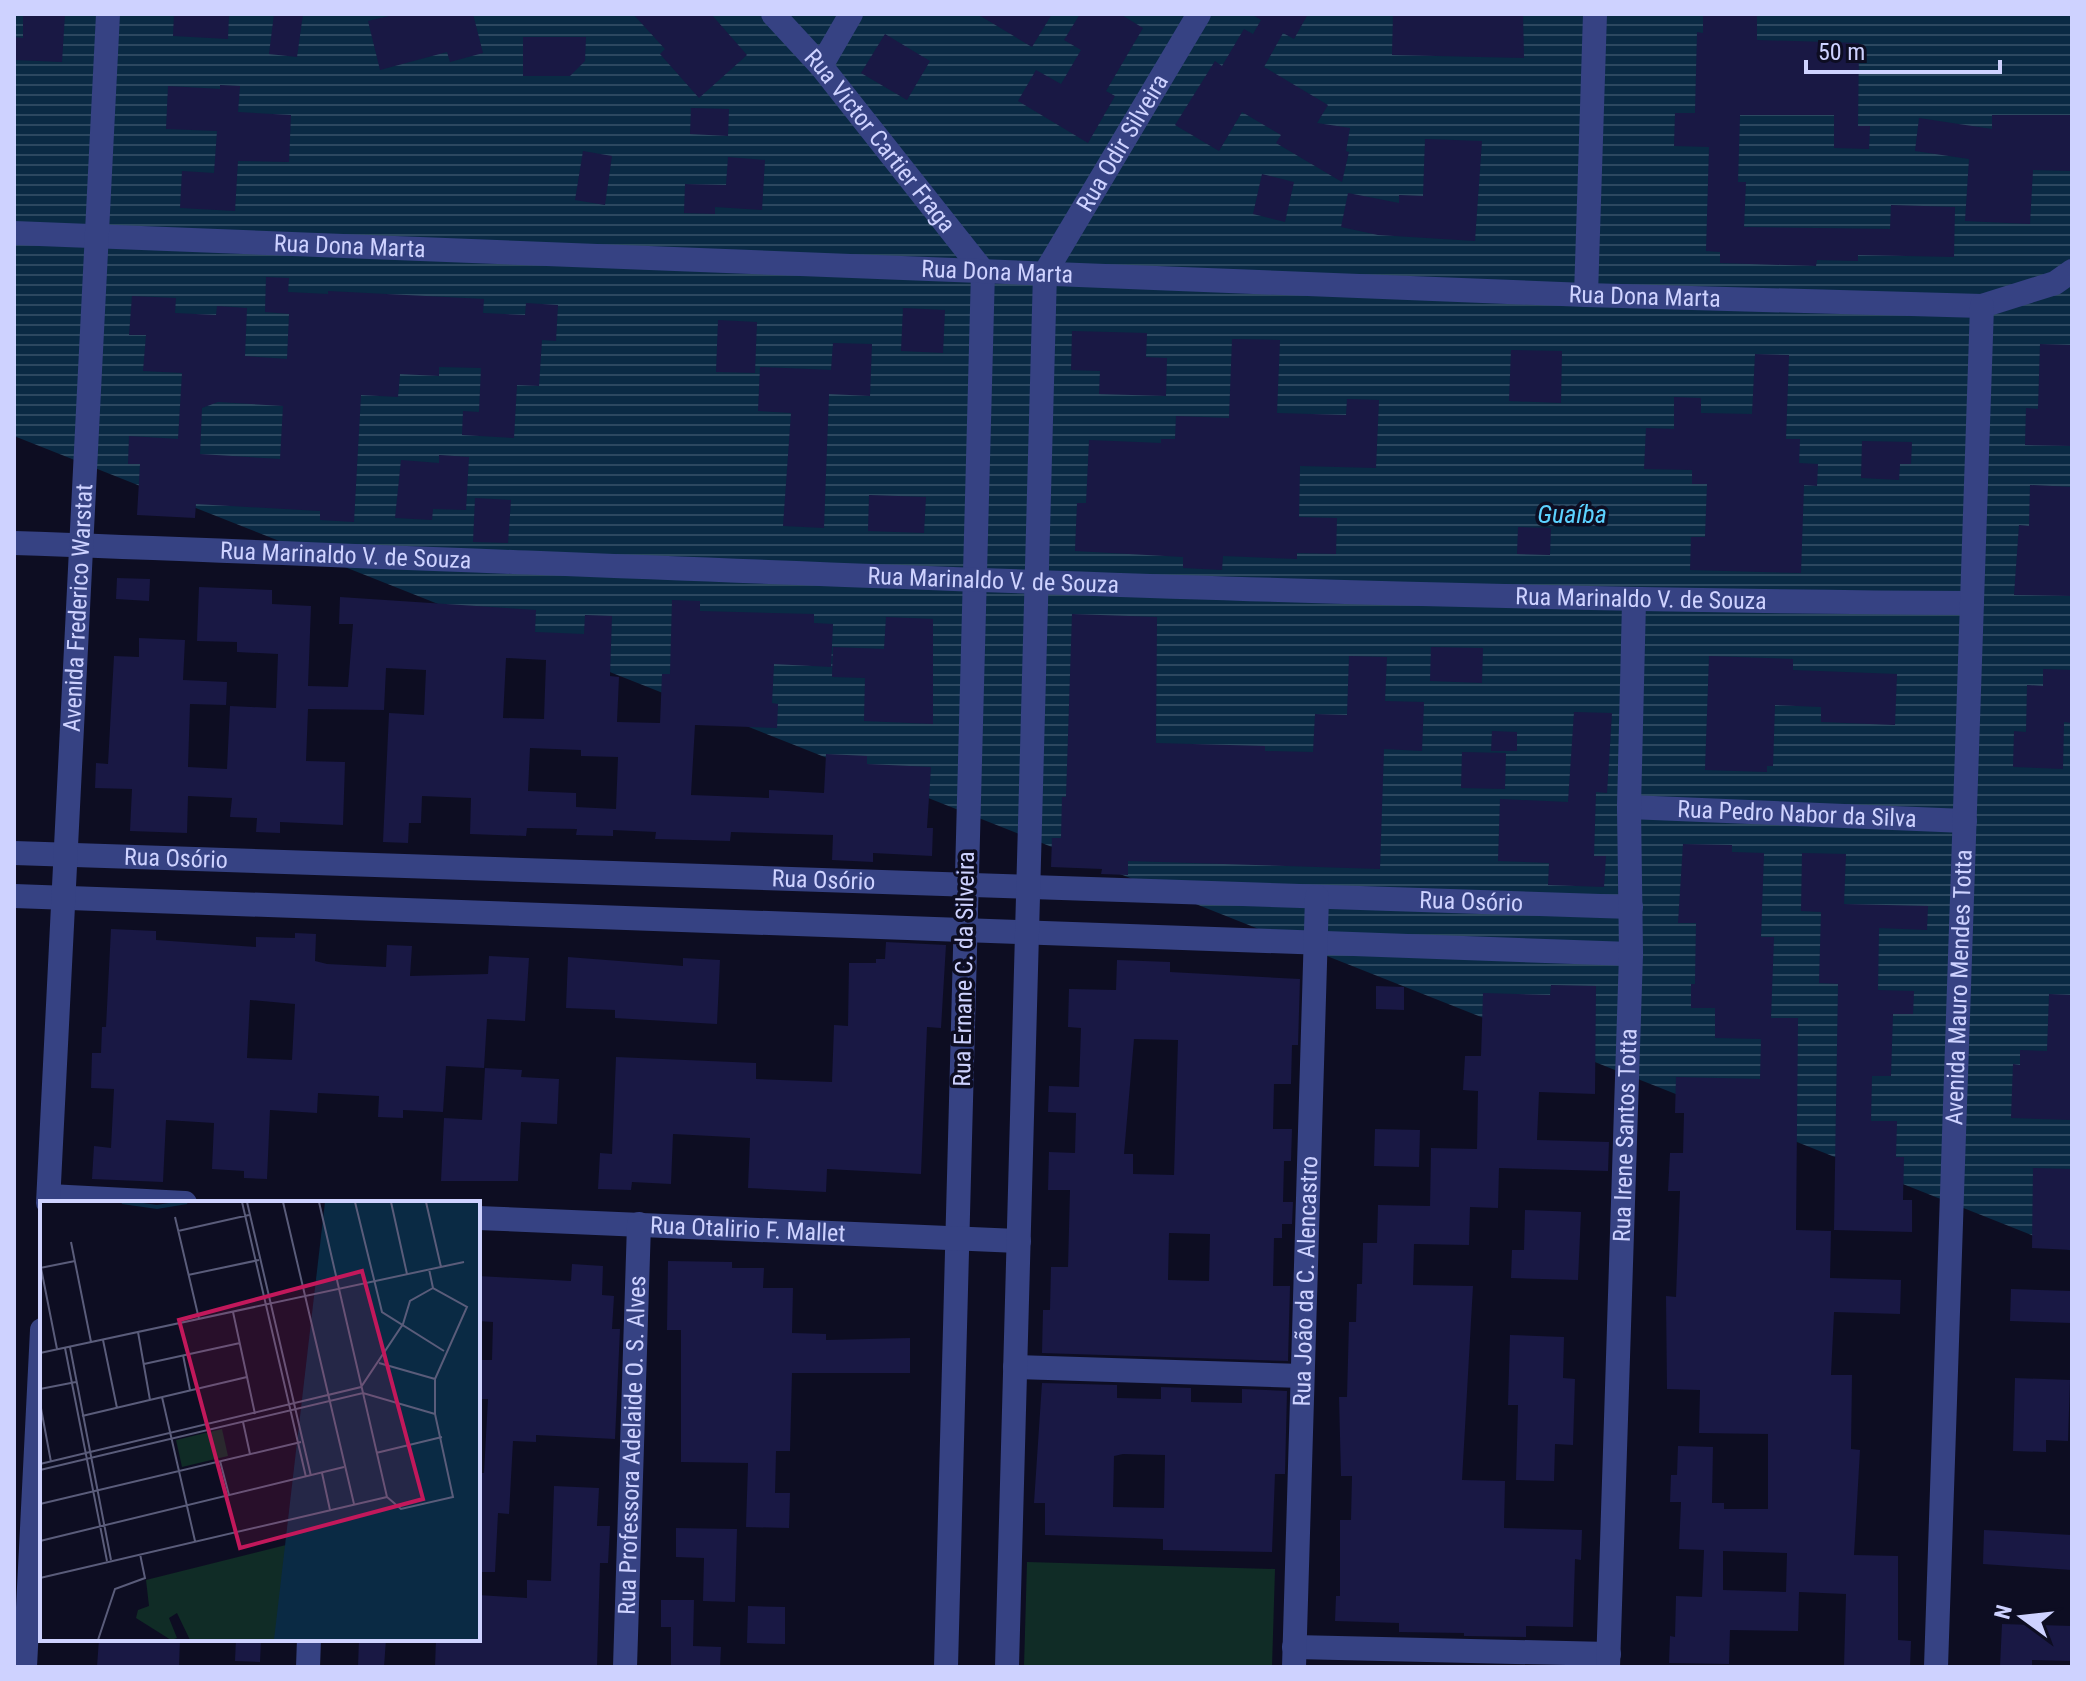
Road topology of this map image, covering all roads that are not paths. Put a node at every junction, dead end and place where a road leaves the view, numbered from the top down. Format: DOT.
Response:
graph roads {
  1 [pos="108,14"];
  2 [pos="773,14"];
  3 [pos="851,14"];
  4 [pos="1199,14"];
  5 [pos="1595,14"];
  6 [pos="821,66"];
  7 [pos="14,233"];
  8 [pos="96,236"];
  9 [pos="983,271"];
  10 [pos="2072,271"];
  11 [pos="1045,273"];
  12 [pos="1586,295"];
  13 [pos="1982,306"];
  14 [pos="14,543"];
  15 [pos="81,545"];
  16 [pos="975,580"];
  17 [pos="1037,583"];
  18 [pos="1634,602"];
  19 [pos="1972,603"];
  20 [pos="1629,807"];
  21 [pos="1965,821"];
  22 [pos="14,853"];
  23 [pos="66,855"];
  24 [pos="361,865"];
  25 [pos="967,885"];
  26 [pos="1029,887"];
  27 [pos="14,896"];
  28 [pos="1317,897"];
  29 [pos="63,898"];
  30 [pos="1631,907"];
  31 [pos="360,908"];
  32 [pos="965,930"];
  33 [pos="1027,932"];
  34 [pos="1315,942"];
  35 [pos="1631,954"];
  36 [pos="49,1200"];
  37 [pos="94,1201"];
  38 [pos="480,1218"];
  39 [pos="639,1224"];
  40 [pos="958,1238"];
  41 [pos="1019,1241"];
  42 [pos="40,1349"];
  43 [pos="1015,1367"];
  44 [pos="1302,1376"];
  45 [pos="24,1502"];
  46 [pos="309,1641"];
  47 [pos="1294,1657"];
  48 [pos="1608,1661"];
  49 [pos="25,1667"];
  50 [pos="308,1667"];
  51 [pos="625,1667"];
  52 [pos="946,1667"];
  53 [pos="1007,1667"];
  54 [pos="1936,1667"];
  1 -- 8 [label="street, Avenida Frederico Warstat"];
  2 -- 6 [label="street, Rua Victor Cartier Fraga"];
  3 -- 6 [label="street"];
  4 -- 11 [label="street, Rua Odir Silveira"];
  5 -- 12 [label="street"];
  6 -- 9 [label="street, Rua Victor Cartier Fraga"];
  7 -- 8 [label="street, Rua Dona Marta"];
  8 -- 9 [label="street, Rua Dona Marta"];
  8 -- 15 [label="street, Avenida Frederico Warstat"];
  9 -- 11 [label="street, Rua Dona Marta"];
  9 -- 16 [label="street, Rua Ernane C. da Silveira"];
  10 -- 13 [label="street, Rua Dona Marta"];
  11 -- 12 [label="street, Rua Dona Marta"];
  11 -- 17 [label="street"];
  12 -- 13 [label="street, Rua Dona Marta"];
  13 -- 19 [label="street, Avenida Mauro Mendes Totta"];
  14 -- 15 [label="street, Rua Marinaldo V. de Souza"];
  15 -- 16 [label="street, Rua Marinaldo V. de Souza"];
  15 -- 23 [label="street, Avenida Frederico Warstat"];
  16 -- 17 [label="street, Rua Marinaldo V. de Souza"];
  16 -- 25 [label="street, Rua Ernane C. da Silveira"];
  17 -- 18 [label="street, Rua Marinaldo V. de Souza"];
  17 -- 26 [label="street"];
  18 -- 19 [label="street, Rua Marinaldo V. de Souza"];
  18 -- 20 [label="street, Rua Irene Santos Totta"];
  19 -- 21 [label="street, Avenida Mauro Mendes Totta"];
  20 -- 21 [label="street, Rua Pedro Nabor da Silva"];
  20 -- 30 [label="street, Rua Irene Santos Totta"];
  21 -- 54 [label="street, Avenida Mauro Mendes Totta"];
  22 -- 23 [label="street, Rua Osório"];
  23 -- 24 [label="street, Rua Osório"];
  23 -- 29 [label="street, Avenida Frederico Warstat"];
  24 -- 25 [label="street, Rua Osório"];
  24 -- 31 [label="street"];
  25 -- 26 [label="street, Rua Osório"];
  25 -- 32 [label="street, Rua Ernane C. da Silveira"];
  26 -- 28 [label="street, Rua Osório"];
  26 -- 33 [label="street"];
  27 -- 29 [label="street, Rua Osório"];
  28 -- 30 [label="street, Rua Osório"];
  28 -- 34 [label="street, Rua João da C. Alencastro"];
  29 -- 31 [label="street, Rua Osório"];
  29 -- 36 [label="street, Avenida Frederico Warstat"];
  30 -- 35 [label="street, Rua Irene Santos Totta"];
  31 -- 32 [label="street, Rua Osório"];
  32 -- 33 [label="street, Rua Osório"];
  32 -- 40 [label="street, Rua Ernane C. da Silveira"];
  33 -- 34 [label="street, Rua Osório"];
  33 -- 41 [label="street"];
  34 -- 35 [label="street, Rua Osório"];
  34 -- 44 [label="street, Rua João da C. Alencastro"];
  35 -- 48 [label="street, Rua Irene Santos Totta"];
  36 -- 37 [label="street"];
  38 -- 39 [label="street, Rua Otalirio F. Mallet"];
  39 -- 40 [label="street, Rua Otalirio F. Mallet"];
  39 -- 51 [label="street, Rua Professora Adelaide O. S. Alves"];
  40 -- 41 [label="street, Rua Otalirio F. Mallet"];
  40 -- 52 [label="street, Rua Ernane C. da Silveira"];
  41 -- 43 [label="street"];
  42 -- 45 [label="street"];
  43 -- 44 [label="street"];
  43 -- 53 [label="street"];
  44 -- 47 [label="street, Rua João da C. Alencastro"];
  45 -- 49 [label="street"];
  46 -- 50 [label="street"];
  47 -- 48 [label="street"];
}
